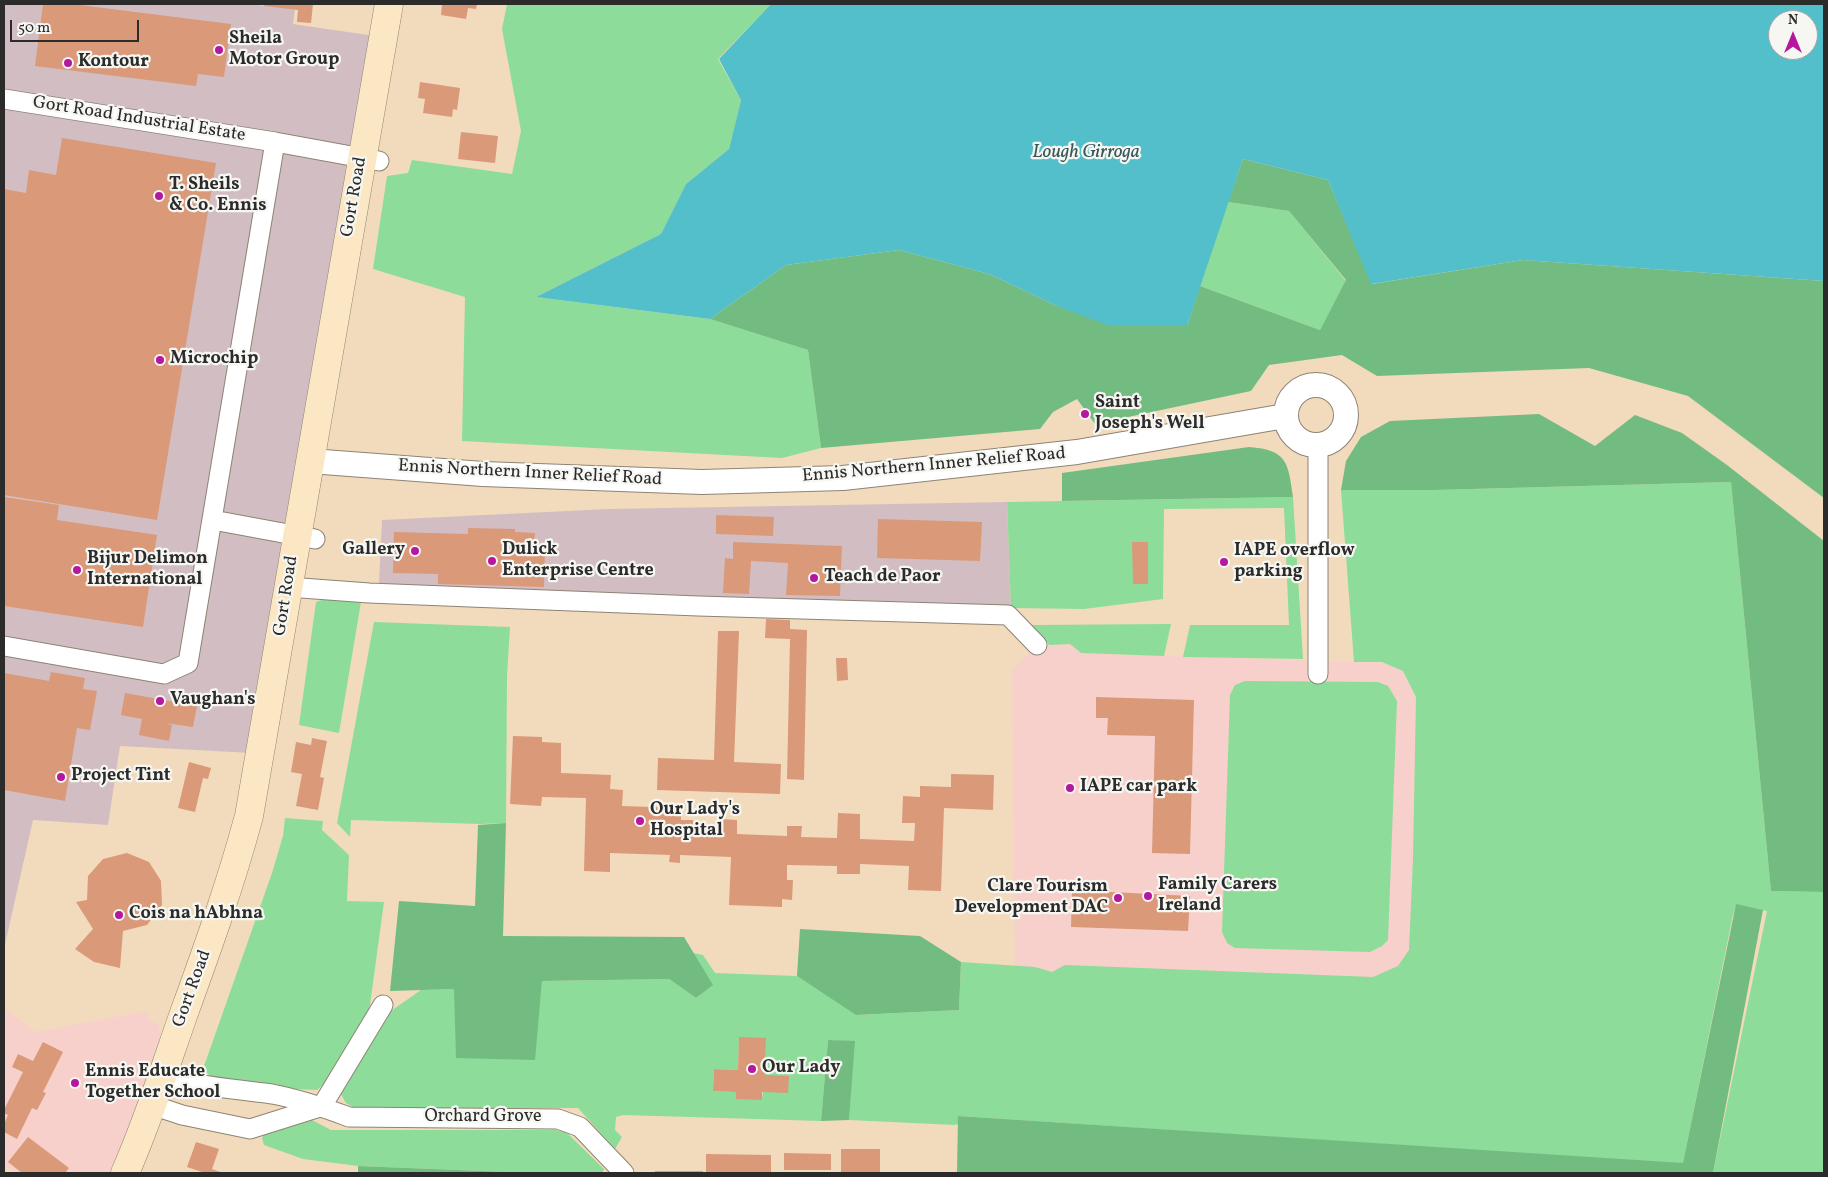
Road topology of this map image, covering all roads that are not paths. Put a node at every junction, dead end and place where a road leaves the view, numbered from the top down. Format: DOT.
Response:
graph roads {
  1 [pos="389,4"];
  2 [pos="405,4"];
  3 [pos="4,99"];
  4 [pos="275,142"];
  5 [pos="370,160"];
  6 [pos="1285,416"];
  7 [pos="1318,446"];
  8 [pos="319,462"];
  9 [pos="213,520"];
  10 [pos="296,551"];
  11 [pos="1037,645"];
  12 [pos="4,646"];
  13 [pos="1318,674"];
  14 [pos="383,1005"];
  15 [pos="171,1080"];
  16 [pos="322,1106"];
  17 [pos="160,1107"];
  18 [pos="125,1173"];
  19 [pos="144,1173"];
  20 [pos="624,1173"];
  1 -- 5 [label="main road, Gort Road"];
  2 -- 5 [label="main road, Gort Road"];
  3 -- 4 [label="street, Gort Road Industrial Estate"];
  4 -- 5 [label="street, Gort Road Industrial Estate"];
  4 -- 9 [label="street"];
  5 -- 8 [label="main road, Gort Road"];
  6 -- 7 [label="street"];
  6 -- 7 [label="street"];
  6 -- 8 [label="street, Ennis Northern Inner Relief Road"];
  7 -- 13 [label="street"];
  8 -- 10 [label="main road, Gort Road"];
  9 -- 10 [label="street"];
  9 -- 12 [label="street"];
  10 -- 11 [label="street"];
  10 -- 15 [label="main road, Gort Road"];
  14 -- 16 [label="street"];
  15 -- 16 [label="street, Orchard Grove"];
  15 -- 17 [label="main road, Gort Road"];
  16 -- 17 [label="street"];
  16 -- 20 [label="street, Orchard Grove"];
  17 -- 18 [label="main road, Gort Road"];
  17 -- 19 [label="main road, Gort Road"];
}
